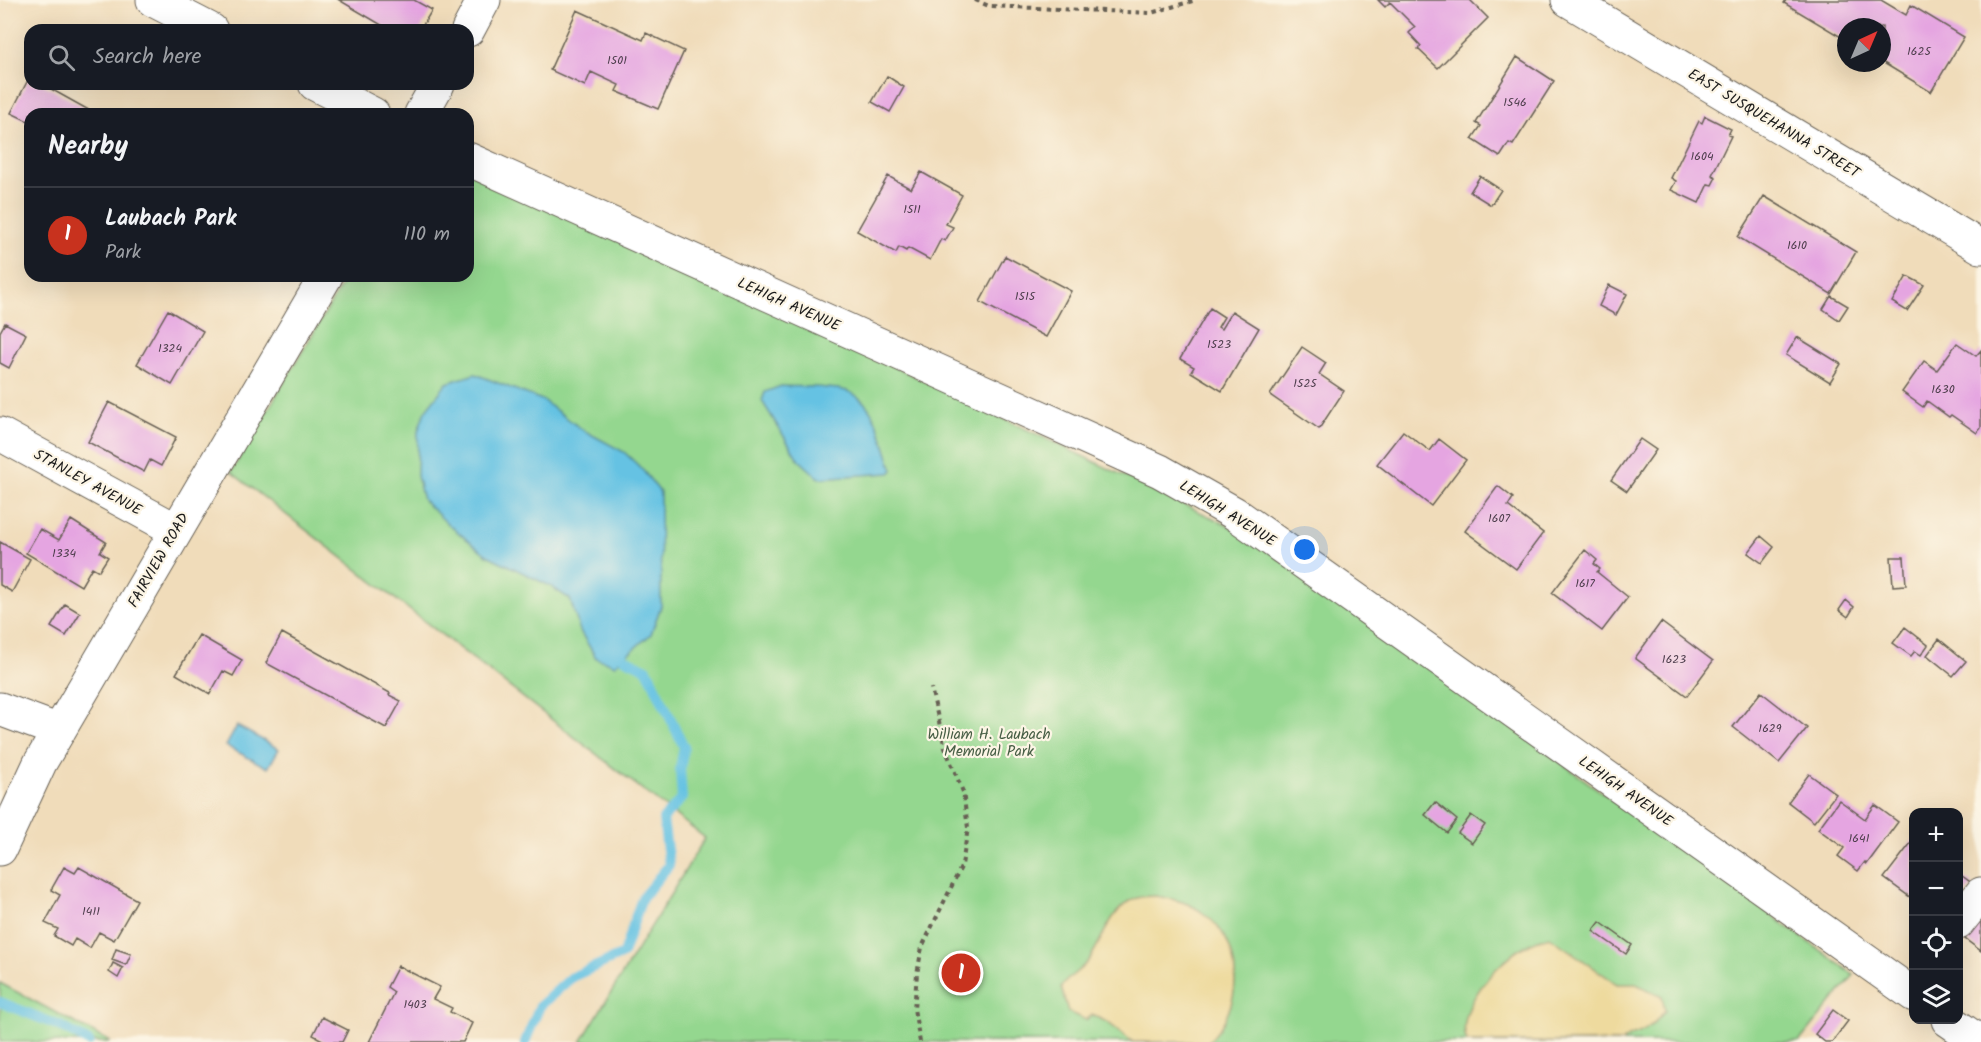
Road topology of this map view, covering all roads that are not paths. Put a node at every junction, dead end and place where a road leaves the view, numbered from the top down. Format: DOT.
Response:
graph roads {
  1 [pos="153,0"];
  2 [pos="484,0"];
  3 [pos="1568,0"];
  4 [pos="199,24"];
  5 [pos="471,24"];
  6 [pos="327,90"];
  7 [pos="435,90"];
  8 [pos="361,108"];
  9 [pos="424,108"];
  10 [pos="474,162"];
  11 [pos="1981,247"];
  12 [pos="322,282"];
  13 [pos="0,434"];
  14 [pos="176,530"];
  15 [pos="0,709"];
  16 [pos="59,731"];
  17 [pos="0,849"];
  18 [pos="1981,894"];
  19 [pos="1963,918"];
  20 [pos="1909,988"];
  21 [pos="1954,1024"];
  22 [pos="1980,1042"];
  1 -- 4 [label="street"];
  2 -- 5 [label="street"];
  3 -- 11 [label="street, EAST SUSQUEHANNA STREET"];
  6 -- 8 [label="street"];
  7 -- 9 [label="street"];
  10 -- 20 [label="street, LEHIGH AVENUE"];
  12 -- 14 [label="street, FAIRVIEW ROAD"];
  13 -- 14 [label="street, STANLEY AVENUE"];
  14 -- 16 [label="street, FAIRVIEW ROAD"];
  15 -- 16 [label="street"];
  16 -- 17 [label="street, FAIRVIEW ROAD"];
  18 -- 19 [label="street"];
  21 -- 22 [label="street"];
}
